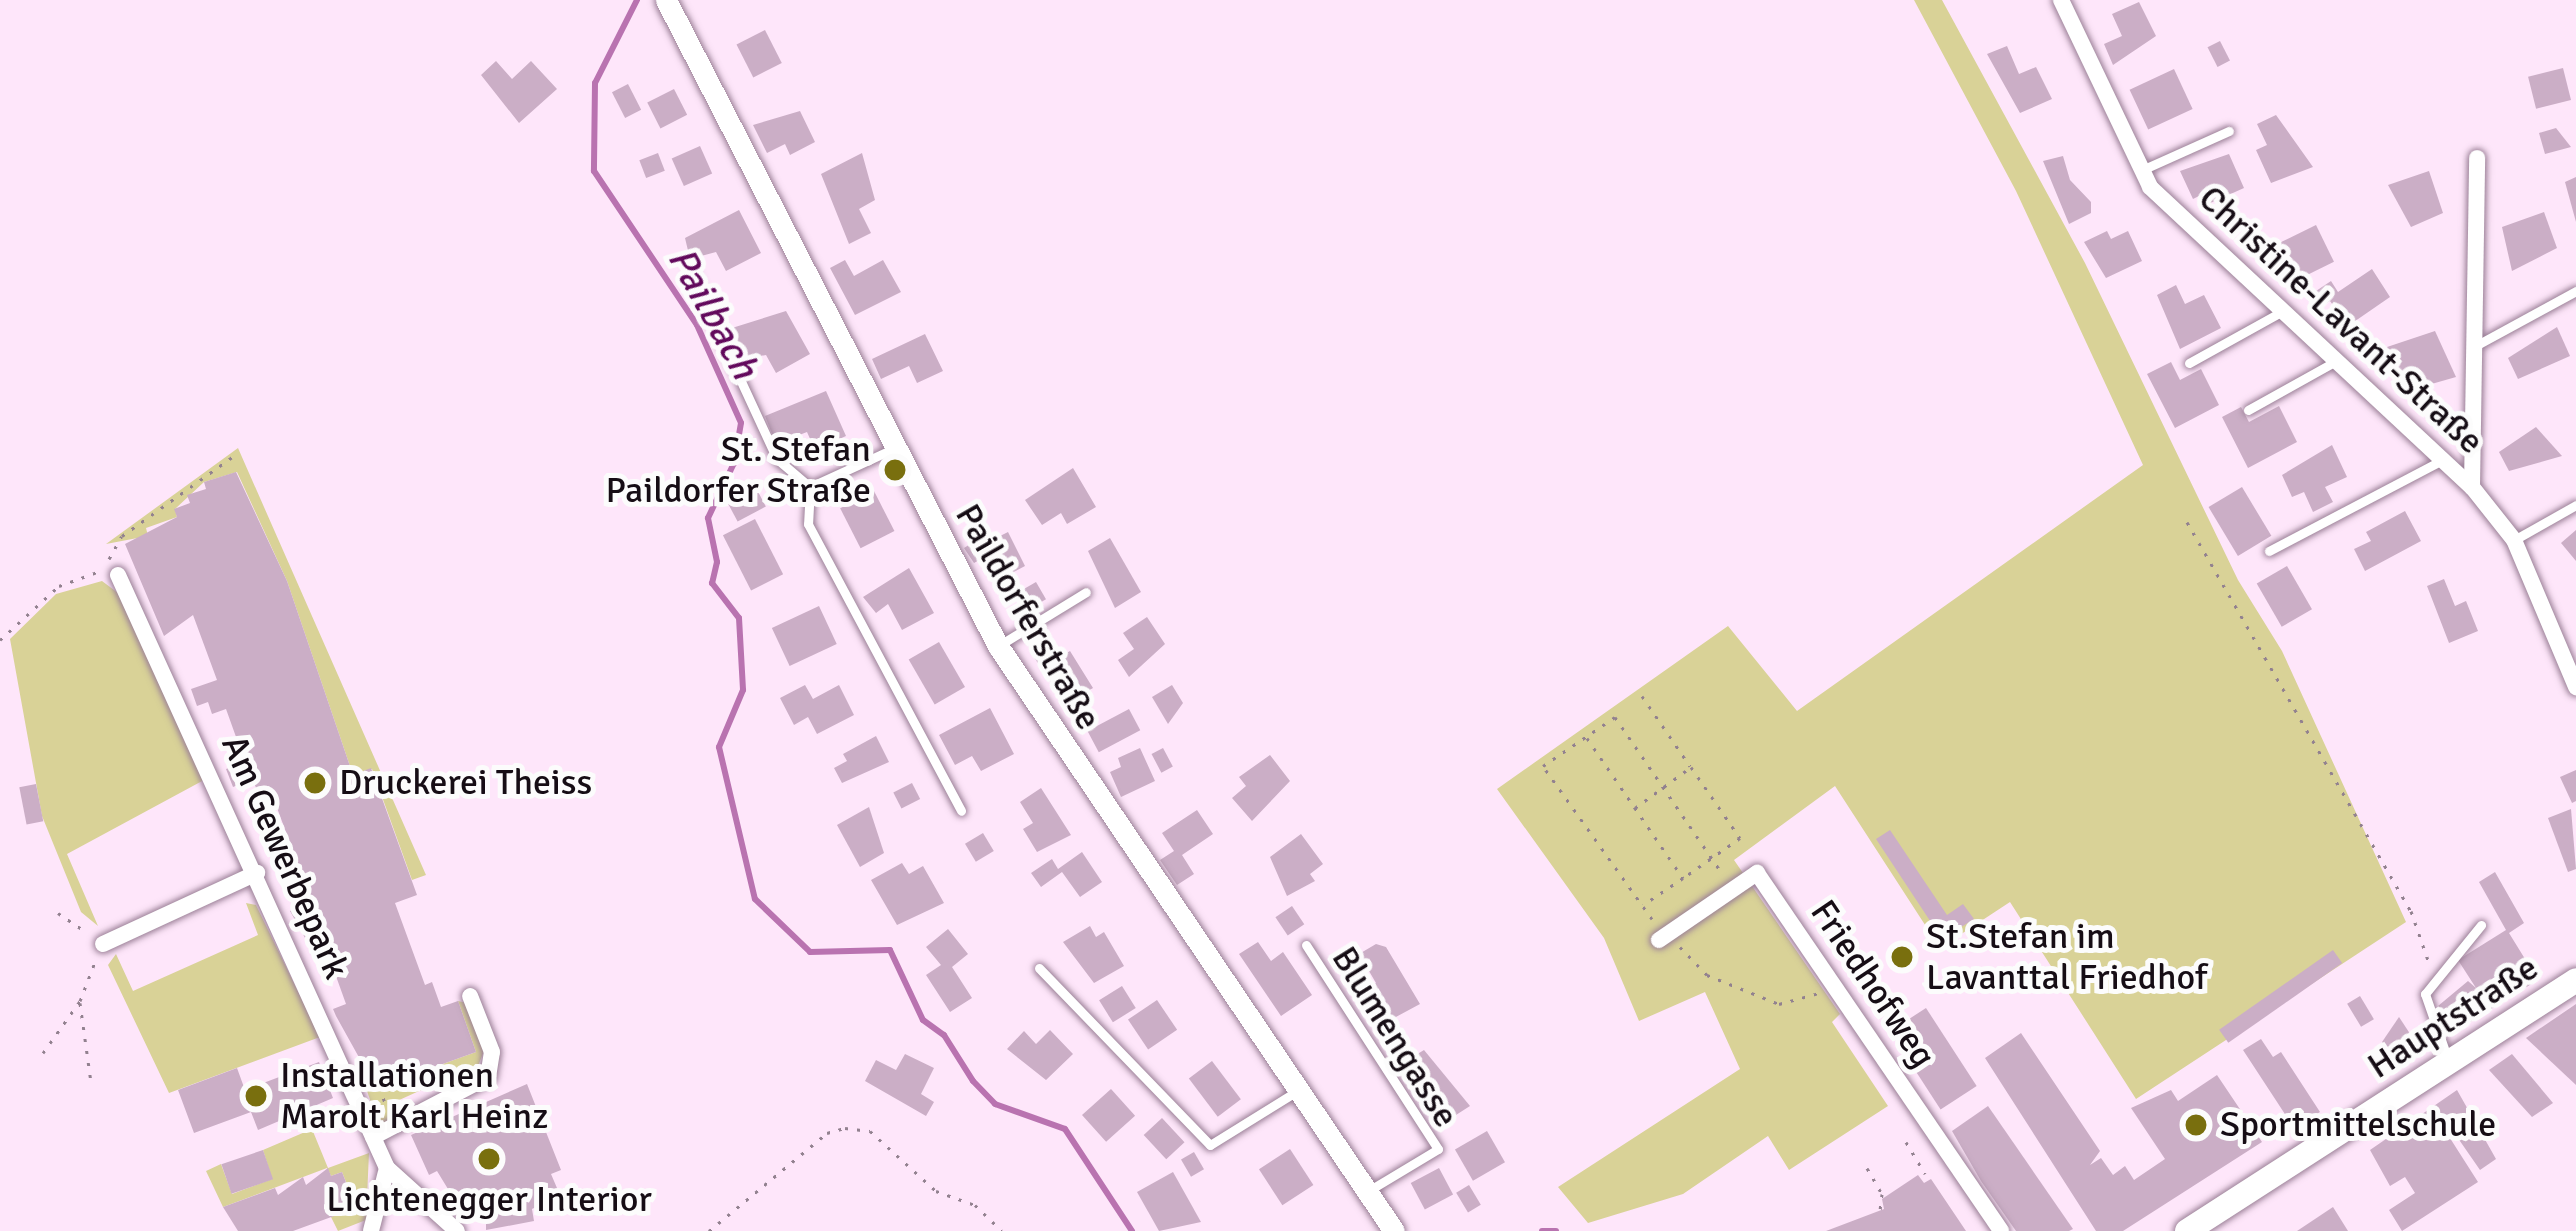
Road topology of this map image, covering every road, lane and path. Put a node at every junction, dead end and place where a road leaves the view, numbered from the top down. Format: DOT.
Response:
graph roads {
  1 [pos="667,0"];
  2 [pos="2061,0"];
  3 [pos="2229,131"];
  4 [pos="2477,158"];
  5 [pos="2144,169"];
  6 [pos="691,273"];
  7 [pos="2576,290"];
  8 [pos="2284,311"];
  9 [pos="2477,344"];
  10 [pos="2336,361"];
  11 [pos="2189,363"];
  12 [pos="2248,410"];
  13 [pos="896,448"];
  14 [pos="235,455"];
  15 [pos="2442,460"];
  16 [pos="810,487"];
  17 [pos="2472,487"];
  18 [pos="2576,505"];
  19 [pos="2187,522"];
  20 [pos="2514,540"];
  21 [pos="2270,551"];
  22 [pos="110,573"];
  23 [pos="1086,592"];
  24 [pos="0,640"];
  25 [pos="998,646"];
  26 [pos="2576,687"];
  27 [pos="1642,696"];
  28 [pos="1586,737"];
  29 [pos="1691,767"];
  30 [pos="1664,787"];
  31 [pos="1636,808"];
  32 [pos="961,811"];
  33 [pos="1713,859"];
  34 [pos="257,873"];
  35 [pos="1683,878"];
  36 [pos="1733,889"];
  37 [pos="1641,907"];
  38 [pos="58,913"];
  39 [pos="2481,926"];
  40 [pos="1663,937"];
  41 [pos="103,944"];
  42 [pos="1306,945"];
  43 [pos="1039,968"];
  44 [pos="2435,979"];
  45 [pos="2574,986"];
  46 [pos="1837,988"];
  47 [pos="470,996"];
  48 [pos="80,1001"];
  49 [pos="43,1053"];
  50 [pos="2449,1062"];
  51 [pos="92,1082"];
  52 [pos="379,1087"];
  53 [pos="1297,1091"];
  54 [pos="394,1127"];
  55 [pos="373,1137"];
  56 [pos="1906,1142"];
  57 [pos="387,1168"];
  58 [pos="1867,1168"];
  59 [pos="1925,1174"];
  60 [pos="1367,1192"];
  61 [pos="1880,1210"];
  62 [pos="371,1231"];
  63 [pos="458,1231"];
  64 [pos="709,1231"];
  65 [pos="1002,1231"];
  66 [pos="1394,1231"];
  67 [pos="2001,1231"];
  68 [pos="2187,1231"];
  1 -- 13 [label="street, Paildorferstraße"];
  2 -- 5 [label="street, Christine-Lavant-Straße"];
  3 -- 5 [label="lane"];
  4 -- 9 [label="street"];
  5 -- 8 [label="street, Christine-Lavant-Straße"];
  6 -- 16 [label="lane"];
  7 -- 9 [label="lane"];
  8 -- 10 [label="street, Christine-Lavant-Straße"];
  8 -- 11 [label="lane"];
  9 -- 17 [label="street"];
  10 -- 12 [label="lane"];
  10 -- 15 [label="street, Christine-Lavant-Straße"];
  13 -- 16 [label="lane"];
  13 -- 25 [label="street, Paildorferstraße"];
  14 -- 22 [label="path"];
  15 -- 17 [label="street, Christine-Lavant-Straße"];
  15 -- 21 [label="lane"];
  16 -- 32 [label="lane"];
  17 -- 20 [label="street, Christine-Lavant-Straße"];
  18 -- 20 [label="lane"];
  19 -- 44 [label="path"];
  20 -- 26 [label="street, Christine-Lavant-Straße"];
  22 -- 24 [label="path"];
  22 -- 34 [label="street, Am Gewerbepark"];
  23 -- 25 [label="lane"];
  25 -- 53 [label="street, Paildorferstraße"];
  27 -- 29 [label="path"];
  28 -- 30 [label="path"];
  28 -- 31 [label="path"];
  28 -- 37 [label="path"];
  29 -- 30 [label="path"];
  29 -- 33 [label="path"];
  30 -- 31 [label="path"];
  30 -- 33 [label="path"];
  31 -- 35 [label="path"];
  33 -- 35 [label="path"];
  33 -- 36 [label="path"];
  34 -- 41 [label="street"];
  34 -- 55 [label="street, Am Gewerbepark"];
  35 -- 37 [label="path"];
  36 -- 40 [label="street"];
  36 -- 46 [label="street, Friedhofweg"];
  37 -- 40 [label="path"];
  38 -- 41 [label="path"];
  39 -- 44 [label="lane"];
  40 -- 46 [label="path"];
  41 -- 48 [label="path"];
  42 -- 60 [label="lane, Blumengasse"];
  43 -- 53 [label="lane"];
  44 -- 50 [label="lane"];
  45 -- 50 [label="main road, Hauptstraße"];
  46 -- 67 [label="street, Friedhofweg"];
  47 -- 54 [label="street"];
  48 -- 49 [label="path"];
  48 -- 51 [label="path"];
  50 -- 68 [label="main road, Hauptstraße"];
  52 -- 54 [label="path"];
  53 -- 60 [label="street, Paildorferstraße"];
  54 -- 55 [label="street"];
  55 -- 57 [label="street, Am Gewerbepark"];
  56 -- 59 [label="path"];
  57 -- 62 [label="street"];
  57 -- 63 [label="street, Am Gewerbepark"];
  58 -- 61 [label="path"];
  60 -- 66 [label="street, Paildorferstraße"];
  64 -- 65 [label="path"];
}
